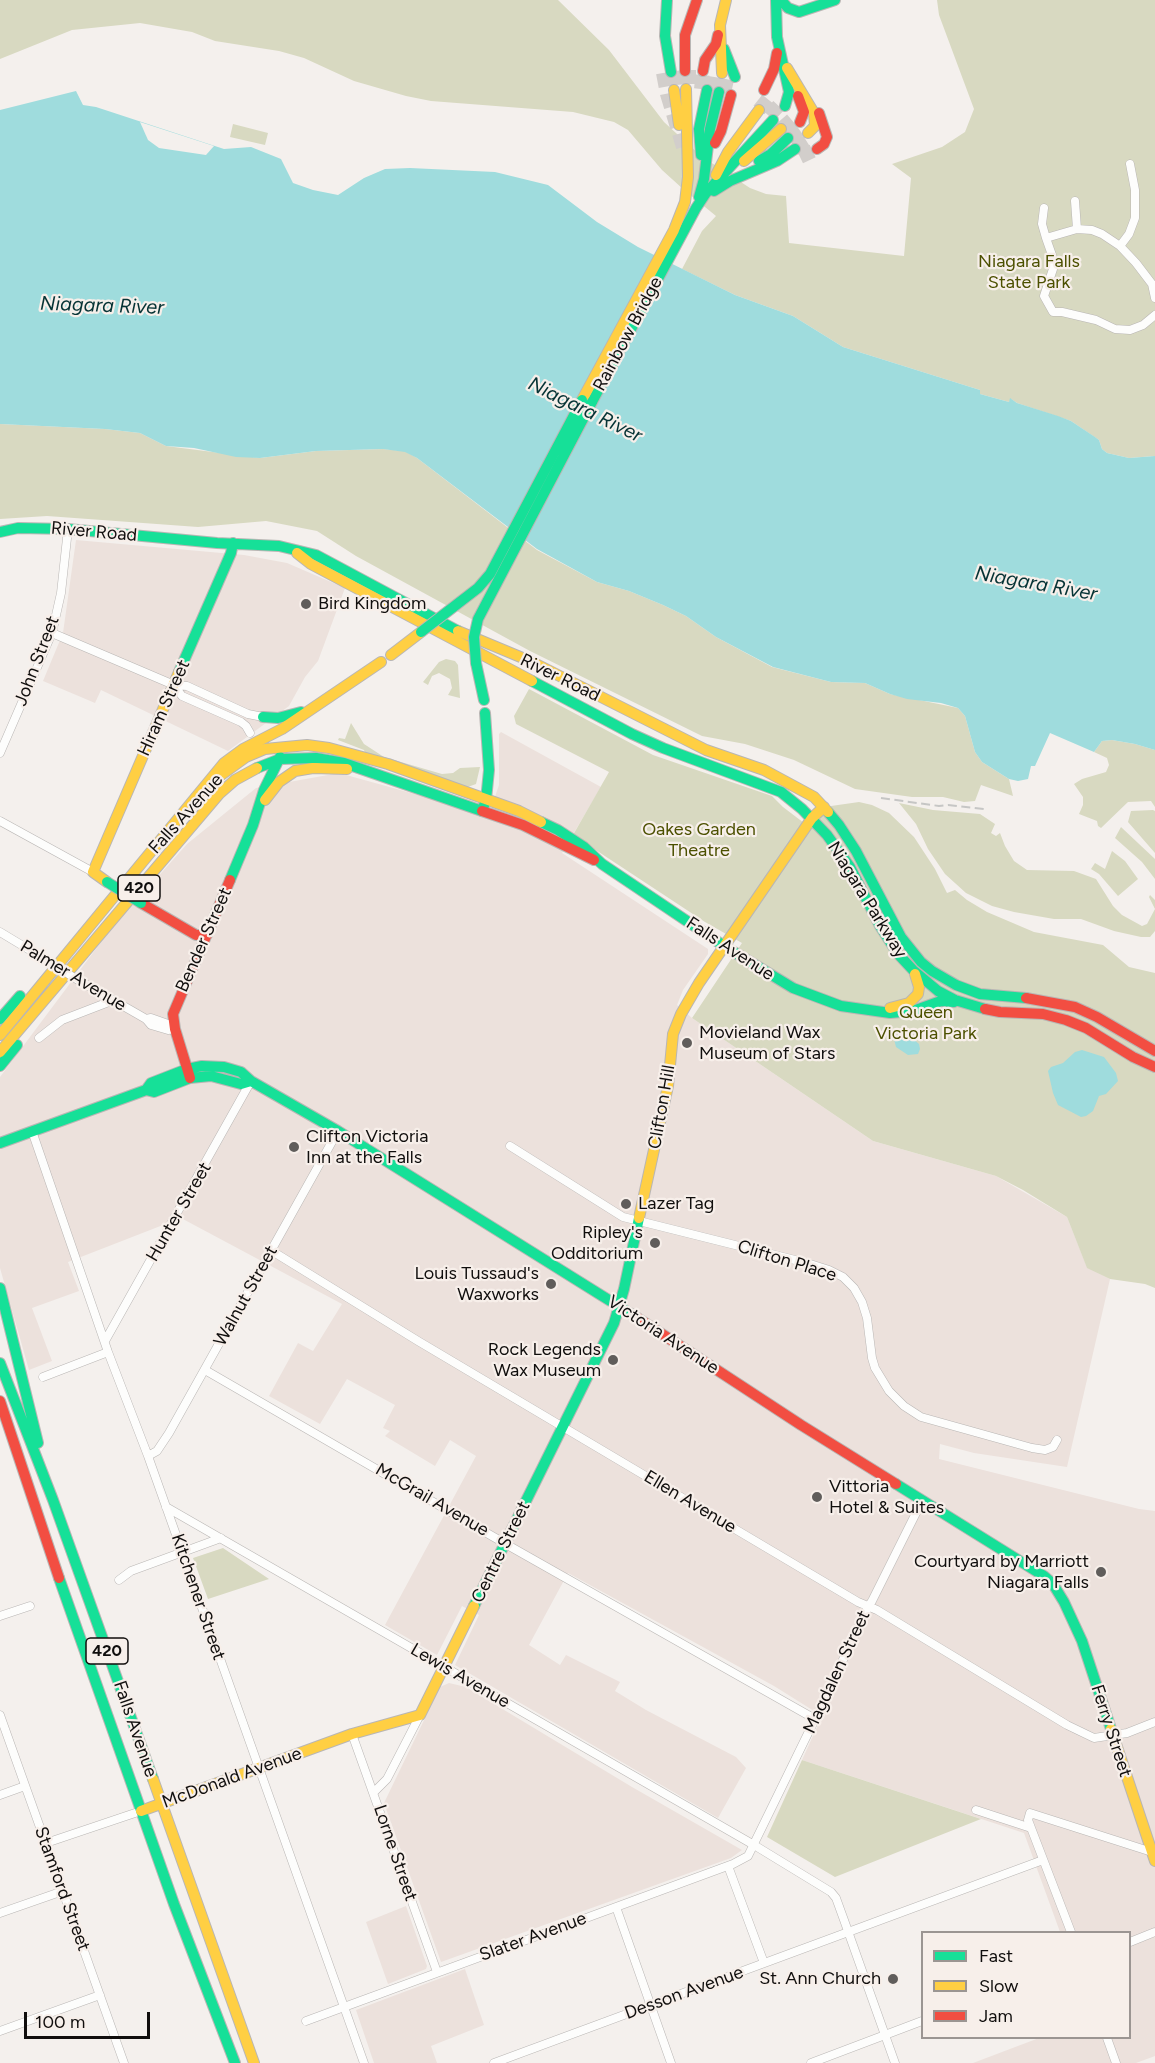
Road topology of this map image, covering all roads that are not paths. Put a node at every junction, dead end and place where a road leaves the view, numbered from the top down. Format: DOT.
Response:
graph roads {
  1 [pos="667,0"];
  2 [pos="697,0"];
  3 [pos="726,0"];
  4 [pos="776,0"];
  5 [pos="781,0"];
  6 [pos="835,0"];
  7 [pos="685,35"];
  8 [pos="666,40"];
  9 [pos="720,45"];
  10 [pos="784,70"];
  11 [pos="676,72"];
  12 [pos="680,90"];
  13 [pos="796,91"];
  14 [pos="790,113"];
  15 [pos="819,113"];
  16 [pos="682,124"];
  17 [pos="778,128"];
  18 [pos="707,139"];
  19 [pos="817,149"];
  20 [pos="741,163"];
  21 [pos="1130,164"];
  22 [pos="687,169"];
  23 [pos="710,188"];
  24 [pos="1076,201"];
  25 [pos="1044,208"];
  26 [pos="1077,229"];
  27 [pos="1046,238"];
  28 [pos="1120,246"];
  29 [pos="1153,284"];
  30 [pos="1155,298"];
  31 [pos="1155,315"];
  32 [pos="68,529"];
  33 [pos="0,532"];
  34 [pos="232,543"];
  35 [pos="294,551"];
  36 [pos="52,633"];
  37 [pos="391,655"];
  38 [pos="381,662"];
  39 [pos="174,685"];
  40 [pos="484,700"];
  41 [pos="317,706"];
  42 [pos="485,713"];
  43 [pos="263,717"];
  44 [pos="250,733"];
  45 [pos="285,746"];
  46 [pos="243,749"];
  47 [pos="0,753"];
  48 [pos="280,759"];
  49 [pos="364,770"];
  50 [pos="486,800"];
  51 [pos="194,801"];
  52 [pos="261,805"];
  53 [pos="824,807"];
  54 [pos="482,811"];
  55 [pos="812,818"];
  56 [pos="0,821"];
  57 [pos="602,864"];
  58 [pos="93,872"];
  59 [pos="0,932"];
  60 [pos="207,935"];
  61 [pos="724,946"];
  62 [pos="913,970"];
  63 [pos="50,972"];
  64 [pos="60,982"];
  65 [pos="114,1000"];
  66 [pos="975,1007"];
  67 [pos="869,1010"];
  68 [pos="0,1019"];
  69 [pos="175,1029"];
  70 [pos="0,1035"];
  71 [pos="39,1038"];
  72 [pos="1155,1051"];
  73 [pos="0,1052"];
  74 [pos="0,1066"];
  75 [pos="1155,1067"];
  76 [pos="189,1074"];
  77 [pos="251,1081"];
  78 [pos="32,1131"];
  79 [pos="338,1131"];
  80 [pos="0,1143"];
  81 [pos="510,1146"];
  82 [pos="639,1222"];
  83 [pos="272,1251"];
  84 [pos="0,1288"];
  85 [pos="619,1306"];
  86 [pos="105,1341"];
  87 [pos="108,1352"];
  88 [pos="0,1363"];
  89 [pos="205,1370"];
  90 [pos="43,1377"];
  91 [pos="0,1401"];
  92 [pos="2,1410"];
  93 [pos="563,1426"];
  94 [pos="1057,1440"];
  95 [pos="148,1456"];
  96 [pos="53,1500"];
  97 [pos="922,1501"];
  98 [pos="166,1507"];
  99 [pos="220,1538"];
  100 [pos="505,1544"];
  101 [pos="182,1553"];
  102 [pos="119,1580"];
  103 [pos="1064,1602"];
  104 [pos="30,1606"];
  105 [pos="868,1606"];
  106 [pos="0,1616"];
  107 [pos="443,1667"];
  108 [pos="0,1715"];
  109 [pos="420,1715"];
  110 [pos="815,1719"];
  111 [pos="1155,1722"];
  112 [pos="352,1734"];
  113 [pos="1113,1736"];
  114 [pos="258,1768"];
  115 [pos="25,1786"];
  116 [pos="374,1792"];
  117 [pos="0,1795"];
  118 [pos="161,1803"];
  119 [pos="141,1810"];
  120 [pos="976,1810"];
  121 [pos="1031,1828"];
  122 [pos="46,1843"];
  123 [pos="754,1845"];
  124 [pos="1154,1856"];
  125 [pos="1043,1860"];
  126 [pos="728,1866"];
  127 [pos="63,1891"];
  128 [pos="616,1907"];
  129 [pos="0,1913"];
  130 [pos="1071,1931"];
  131 [pos="848,1932"];
  132 [pos="1155,1932"];
  133 [pos="1131,1942"];
  134 [pos="764,1963"];
  135 [pos="437,1972"];
  136 [pos="100,1995"];
  137 [pos="650,2005"];
  138 [pos="344,2007"];
  139 [pos="306,2021"];
  140 [pos="921,2021"];
  141 [pos="0,2031"];
  142 [pos="885,2035"];
  143 [pos="1108,2039"];
  144 [pos="124,2063"];
  145 [pos="236,2063"];
  146 [pos="254,2063"];
  147 [pos="364,2063"];
  148 [pos="494,2063"];
  149 [pos="671,2063"];
  150 [pos="811,2063"];
  151 [pos="895,2063"];
  152 [pos="1116,2063"];
  1 -- 8 [label="main road"];
  2 -- 7 [label="main road"];
  3 -- 9 [label="main road"];
  4 -- 10 [label="main road"];
  5 -- 6 [label="main road"];
  7 -- 11 [label="main road"];
  7 -- 11 [label="main road"];
  8 -- 11 [label="main road"];
  8 -- 11 [label="main road"];
  9 -- 9 [label="main road"];
  10 -- 13 [label="main road"];
  10 -- 14 [label="main road"];
  10 -- 14 [label="main road"];
  12 -- 16 [label="main road"];
  13 -- 14 [label="main road"];
  13 -- 14 [label="main road"];
  13 -- 15 [label="main road"];
  14 -- 15 [label="main road"];
  15 -- 19 [label="main road"];
  16 -- 22 [label="main road"];
  16 -- 22 [label="main road, Rainbow Bridge"];
  17 -- 20 [label="main road, Rainbow Bridge"];
  17 -- 20 [label="main road"];
  17 -- 20 [label="main road"];
  17 -- 20 [label="main road"];
  18 -- 18 [label="main road"];
  18 -- 23 [label="main road"];
  18 -- 23 [label="main road"];
  20 -- 23 [label="main road, Rainbow Bridge"];
  20 -- 23 [label="main road"];
  20 -- 23 [label="main road"];
  21 -- 28 [label="street"];
  22 -- 37 [label="main road, Rainbow Bridge, bridge"];
  23 -- 40 [label="main road, Rainbow Bridge, bridge"];
  24 -- 26 [label="street"];
  25 -- 27 [label="street"];
  26 -- 27 [label="street"];
  26 -- 28 [label="street"];
  27 -- 31 [label="street"];
  28 -- 29 [label="street"];
  29 -- 30 [label="street"];
  32 -- 33 [label="main road, River Road"];
  32 -- 34 [label="main road, River Road"];
  32 -- 36 [label="street, John Street"];
  34 -- 35 [label="main road, River Road"];
  34 -- 39 [label="main road, Hiram Street"];
  35 -- 53 [label="main road, River Road"];
  35 -- 55 [label="main road, River Road"];
  36 -- 39 [label="street"];
  36 -- 47 [label="street, John Street"];
  38 -- 41 [label="main road"];
  39 -- 43 [label="street"];
  39 -- 44 [label="street"];
  39 -- 58 [label="main road, Hiram Street"];
  41 -- 43 [label="main road"];
  41 -- 46 [label="main road"];
  42 -- 50 [label="main road"];
  44 -- 46 [label="main road"];
  45 -- 48 [label="main road, Bender Street"];
  45 -- 50 [label="main road, Falls Avenue"];
  45 -- 51 [label="main road, Falls Avenue"];
  46 -- 51 [label="main road"];
  48 -- 49 [label="main road, Falls Avenue / 420"];
  48 -- 52 [label="main road, Bender Street"];
  48 -- 64 [label="main road, Falls Avenue / 420"];
  49 -- 52 [label="main road, Bender Street"];
  49 -- 54 [label="main road, Falls Avenue / 420"];
  50 -- 54 [label="main road"];
  50 -- 57 [label="main road, Falls Avenue"];
  51 -- 63 [label="main road, Falls Avenue / 420"];
  52 -- 60 [label="main road, Bender Street"];
  53 -- 55 [label="main road, Clifton Hill"];
  53 -- 72 [label="main road, Niagara Parkway"];
  54 -- 57 [label="main road, Falls Avenue"];
  55 -- 61 [label="main road, Clifton Hill"];
  55 -- 62 [label="main road, Niagara Parkway"];
  56 -- 58 [label="street"];
  57 -- 61 [label="main road, Falls Avenue"];
  58 -- 60 [label="main road, bridge"];
  59 -- 65 [label="street, Palmer Avenue, bridge"];
  60 -- 69 [label="main road, Bender Street"];
  61 -- 67 [label="main road, Falls Avenue"];
  61 -- 82 [label="main road, Clifton Hill"];
  62 -- 66 [label="main road, Niagara Parkway"];
  62 -- 67 [label="main road, Falls Avenue"];
  63 -- 68 [label="main road"];
  63 -- 70 [label="main road, Falls Avenue / 420"];
  64 -- 73 [label="main road, Falls Avenue / 420"];
  64 -- 74 [label="main road"];
  65 -- 69 [label="street, Palmer Avenue"];
  65 -- 71 [label="street"];
  66 -- 67 [label="main road, Falls Avenue"];
  66 -- 75 [label="main road, Niagara Parkway"];
  69 -- 76 [label="main road, Bender Street"];
  76 -- 77 [label="main road, Victoria Avenue"];
  76 -- 78 [label="main road, Victoria Avenue"];
  77 -- 79 [label="main road, Victoria Avenue"];
  77 -- 86 [label="street, Hunter Street"];
  78 -- 80 [label="main road, Victoria Avenue"];
  78 -- 86 [label="street, Kitchener Street"];
  79 -- 83 [label="street, Walnut Street"];
  79 -- 85 [label="main road, Victoria Avenue"];
  81 -- 82 [label="street, Clifton Place"];
  82 -- 85 [label="main road, Clifton Hill"];
  82 -- 94 [label="street, Clifton Place"];
  83 -- 89 [label="street, Walnut Street"];
  83 -- 93 [label="street, Ellen Avenue"];
  84 -- 96 [label="main road"];
  85 -- 93 [label="main road, Centre Street"];
  85 -- 97 [label="main road, Victoria Avenue"];
  86 -- 87 [label="street, Kitchener Street"];
  87 -- 90 [label="street"];
  87 -- 95 [label="street, Kitchener Street"];
  88 -- 96 [label="main road, Falls Avenue / 420"];
  89 -- 95 [label="street, Walnut Street"];
  89 -- 100 [label="street, McGrail Avenue"];
  91 -- 92 [label="main road, Falls Avenue / 420"];
  92 -- 119 [label="main road, Falls Avenue / 420"];
  93 -- 100 [label="main road, Centre Street"];
  93 -- 105 [label="street, Ellen Avenue"];
  95 -- 98 [label="street, Kitchener Street"];
  96 -- 118 [label="main road, Falls Avenue / 420"];
  97 -- 103 [label="main road, Victoria Avenue"];
  97 -- 105 [label="street, Magdalen Street"];
  98 -- 99 [label="street, Lewis Avenue"];
  98 -- 101 [label="street, Kitchener Street"];
  99 -- 101 [label="street"];
  99 -- 107 [label="street, Lewis Avenue"];
  100 -- 107 [label="main road, Centre Street"];
  100 -- 110 [label="street, McGrail Avenue"];
  101 -- 102 [label="street"];
  101 -- 114 [label="street, Kitchener Street"];
  103 -- 113 [label="main road, Ferry Street"];
  104 -- 106 [label="street"];
  105 -- 110 [label="street, Magdalen Street"];
  105 -- 113 [label="street, Ellen Avenue"];
  107 -- 109 [label="main road, Centre Street"];
  107 -- 123 [label="street, Lewis Avenue"];
  108 -- 115 [label="street, Stamford Street"];
  109 -- 112 [label="main road, McDonald Avenue"];
  109 -- 116 [label="street, Centre Street"];
  110 -- 123 [label="street, Magdalen Street"];
  111 -- 113 [label="street"];
  112 -- 114 [label="main road, McDonald Avenue"];
  112 -- 116 [label="street, Lorne Street"];
  113 -- 124 [label="main road, Ferry Street"];
  114 -- 118 [label="main road, McDonald Avenue"];
  114 -- 138 [label="street, Kitchener Street"];
  115 -- 117 [label="street"];
  115 -- 122 [label="street, Stamford Street"];
  116 -- 135 [label="street, Lorne Street"];
  118 -- 119 [label="main road, McDonald Avenue"];
  118 -- 146 [label="main road, Falls Avenue / 420"];
  119 -- 122 [label="street, McDonald Avenue"];
  119 -- 145 [label="main road, Falls Avenue / 420"];
  120 -- 121 [label="street"];
  121 -- 124 [label="street"];
  121 -- 125 [label="street"];
  122 -- 127 [label="street, Stamford Street"];
  123 -- 126 [label="street, Slater Avenue"];
  123 -- 131 [label="street, Lewis Avenue"];
  125 -- 130 [label="street"];
  125 -- 131 [label="street, Desson Avenue"];
  126 -- 128 [label="street, Slater Avenue"];
  126 -- 134 [label="street"];
  127 -- 129 [label="street"];
  127 -- 136 [label="street, Stamford Street"];
  128 -- 135 [label="street, Slater Avenue"];
  128 -- 137 [label="street"];
  131 -- 134 [label="street, Desson Avenue"];
  131 -- 142 [label="street, Lewis Avenue"];
  132 -- 133 [label="street"];
  134 -- 137 [label="street, Desson Avenue"];
  135 -- 138 [label="street, Slater Avenue"];
  136 -- 141 [label="street"];
  136 -- 144 [label="street, Stamford Street"];
  137 -- 148 [label="street, Desson Avenue"];
  137 -- 149 [label="street"];
  138 -- 139 [label="street, Slater Avenue"];
  138 -- 147 [label="street, Kitchener Street"];
  140 -- 142 [label="street"];
  142 -- 150 [label="street"];
  142 -- 151 [label="street, Lewis Avenue"];
  143 -- 152 [label="street"];
}
